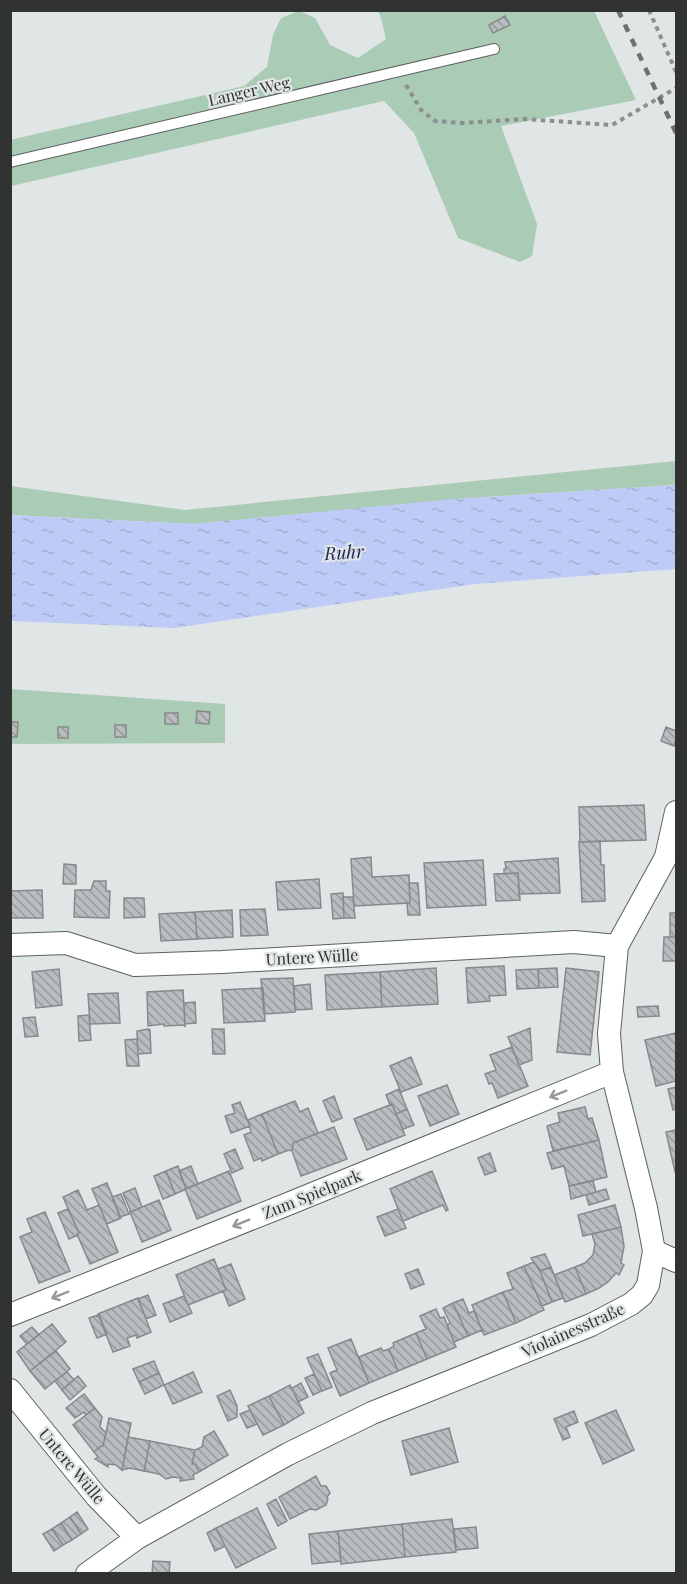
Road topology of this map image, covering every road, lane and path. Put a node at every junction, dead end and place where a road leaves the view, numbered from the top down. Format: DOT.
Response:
graph roads {
  1 [pos="649,10"];
  2 [pos="494,49"];
  3 [pos="398,72"];
  4 [pos="676,72"];
  5 [pos="676,88"];
  6 [pos="10,162"];
  7 [pos="676,812"];
  8 [pos="10,945"];
  9 [pos="617,946"];
  10 [pos="612,1072"];
  11 [pos="654,1251"];
  12 [pos="676,1261"];
  13 [pos="10,1315"];
  14 [pos="10,1390"];
  15 [pos="137,1538"];
  16 [pos="87,1574"];
  1 -- 4 [label="path"];
  2 -- 3 [label="lane, Langer Weg"];
  3 -- 5 [label="path"];
  3 -- 6 [label="lane, Langer Weg"];
  7 -- 9 [label="street, Violainesstraße"];
  8 -- 9 [label="street, Untere Wülle"];
  9 -- 10 [label="street, Violainesstraße"];
  10 -- 11 [label="street, Violainesstraße"];
  10 -- 13 [label="street, Zum Spielpark, one-way"];
  11 -- 12 [label="street"];
  11 -- 15 [label="street, Violainesstraße"];
  14 -- 15 [label="street, Untere Wülle"];
  15 -- 16 [label="street, Violainesstraße"];
}
